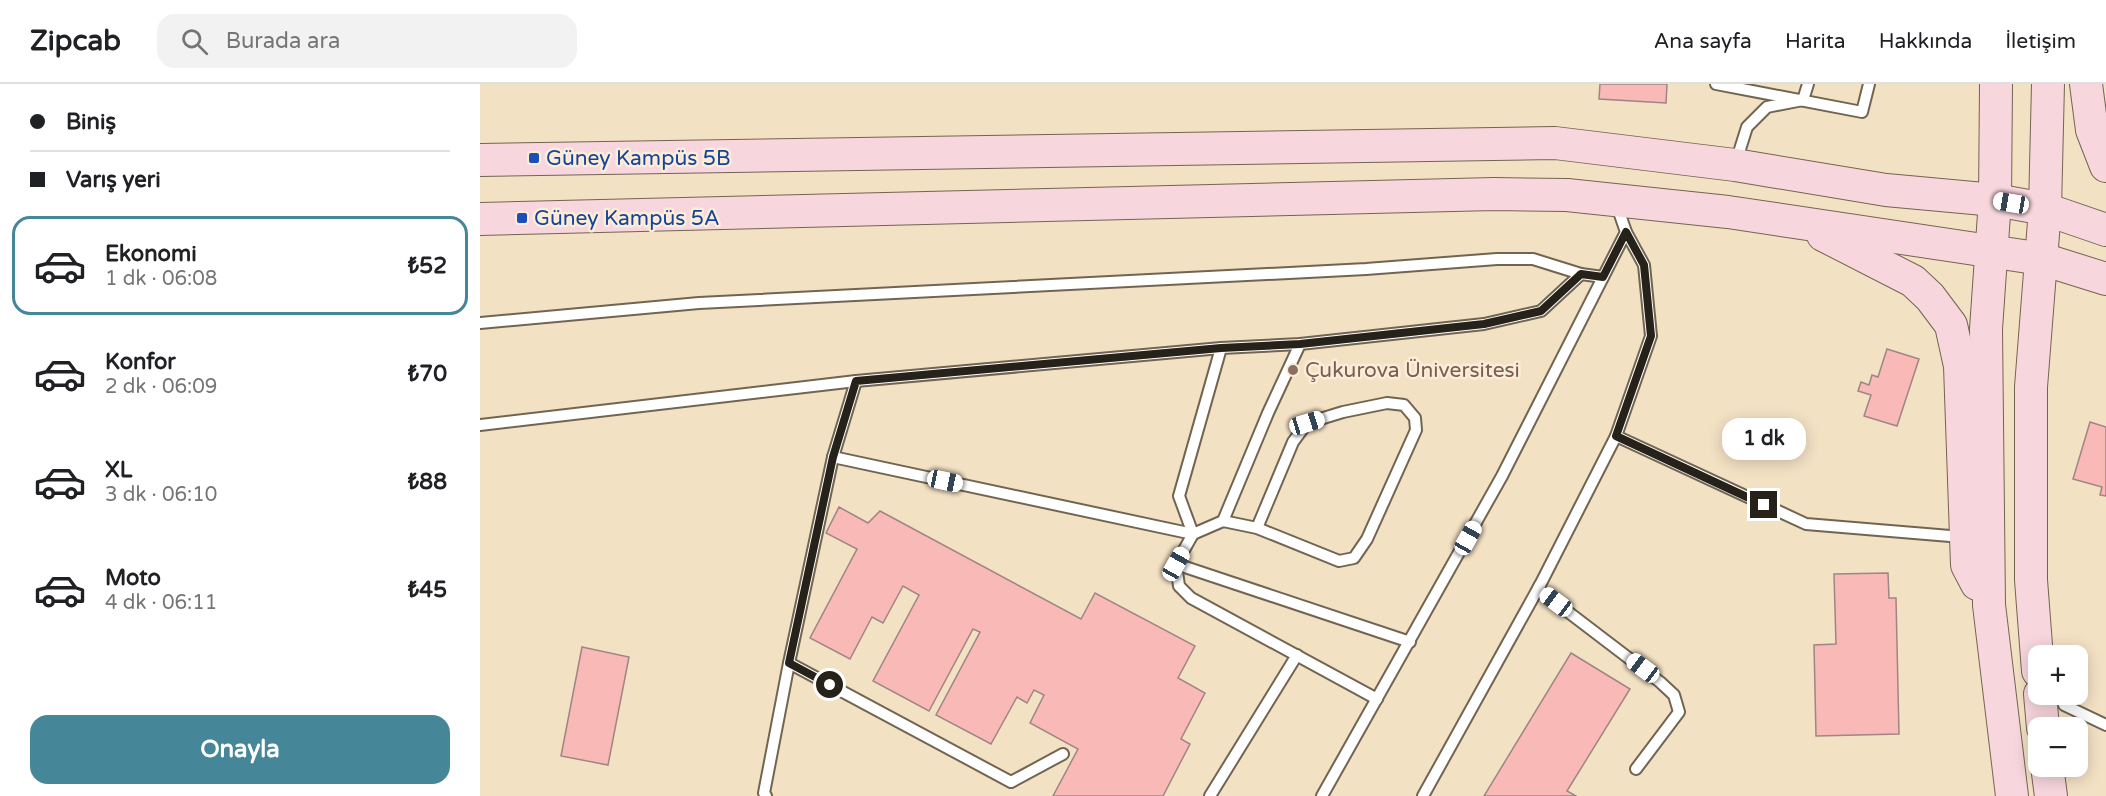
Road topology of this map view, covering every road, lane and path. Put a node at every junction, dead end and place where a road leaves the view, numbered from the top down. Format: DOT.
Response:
graph roads {
  1 [pos="1716,84"];
  2 [pos="1808,84"];
  3 [pos="1869,84"];
  4 [pos="1996,84"];
  5 [pos="2048,84"];
  6 [pos="2086,84"];
  7 [pos="1754,87"];
  8 [pos="1803,100"];
  9 [pos="480,159"];
  10 [pos="1736,165"];
  11 [pos="2106,166"];
  12 [pos="1615,200"];
  13 [pos="1995,200"];
  14 [pos="2045,209"];
  15 [pos="480,219"];
  16 [pos="1798,223"];
  17 [pos="2106,230"];
  18 [pos="1626,232"];
  19 [pos="1990,250"];
  20 [pos="2042,259"];
  21 [pos="1581,274"];
  22 [pos="1603,277"];
  23 [pos="2106,279"];
  24 [pos="480,322"];
  25 [pos="1300,344"];
  26 [pos="1221,348"];
  27 [pos="856,381"];
  28 [pos="480,425"];
  29 [pos="1616,436"];
  30 [pos="833,457"];
  31 [pos="1222,520"];
  32 [pos="1257,528"];
  33 [pos="1193,534"];
  34 [pos="1966,537"];
  35 [pos="1176,564"];
  36 [pos="2031,580"];
  37 [pos="1540,584"];
  38 [pos="1989,605"];
  39 [pos="1410,642"];
  40 [pos="2036,645"];
  41 [pos="2047,645"];
  42 [pos="1297,655"];
  43 [pos="789,663"];
  44 [pos="1377,699"];
  45 [pos="2064,705"];
  46 [pos="2106,725"];
  47 [pos="1063,754"];
  48 [pos="1636,769"];
  49 [pos="2048,777"];
  50 [pos="766,796"];
  51 [pos="1210,796"];
  52 [pos="1322,796"];
  53 [pos="1423,796"];
  54 [pos="2012,796"];
  55 [pos="2051,796"];
  1 -- 7 [label="lane"];
  2 -- 8 [label="lane"];
  3 -- 8 [label="lane"];
  4 -- 13 [label="street"];
  5 -- 14 [label="street"];
  6 -- 11 [label="street"];
  7 -- 8 [label="lane"];
  8 -- 10 [label="lane"];
  9 -- 10 [label="street"];
  10 -- 13 [label="street"];
  12 -- 15 [label="street"];
  12 -- 16 [label="street"];
  12 -- 18 [label="lane"];
  13 -- 14 [label="street"];
  13 -- 19 [label="street"];
  14 -- 17 [label="street"];
  14 -- 20 [label="street"];
  16 -- 19 [label="street"];
  16 -- 34 [label="street"];
  18 -- 22 [label="lane"];
  18 -- 29 [label="lane"];
  19 -- 20 [label="street"];
  19 -- 38 [label="street"];
  20 -- 23 [label="street"];
  20 -- 36 [label="street"];
  21 -- 22 [label="lane"];
  21 -- 24 [label="lane"];
  21 -- 25 [label="lane"];
  22 -- 39 [label="lane"];
  25 -- 26 [label="lane"];
  25 -- 31 [label="lane"];
  26 -- 27 [label="lane"];
  26 -- 33 [label="lane"];
  27 -- 28 [label="lane"];
  27 -- 30 [label="lane"];
  29 -- 34 [label="lane"];
  29 -- 37 [label="lane"];
  30 -- 33 [label="lane"];
  30 -- 43 [label="lane"];
  31 -- 32 [label="lane"];
  31 -- 33 [label="lane"];
  32 -- 32 [label="lane"];
  33 -- 35 [label="lane"];
  34 -- 38 [label="street"];
  35 -- 39 [label="lane"];
  35 -- 42 [label="lane"];
  36 -- 40 [label="street"];
  36 -- 41 [label="lane"];
  37 -- 48 [label="lane"];
  37 -- 53 [label="lane"];
  38 -- 54 [label="street"];
  39 -- 44 [label="lane"];
  42 -- 44 [label="lane"];
  42 -- 51 [label="lane"];
  43 -- 47 [label="lane"];
  43 -- 50 [label="lane"];
  44 -- 52 [label="lane"];
  45 -- 46 [label="lane"];
  49 -- 55 [label="street"];
}
